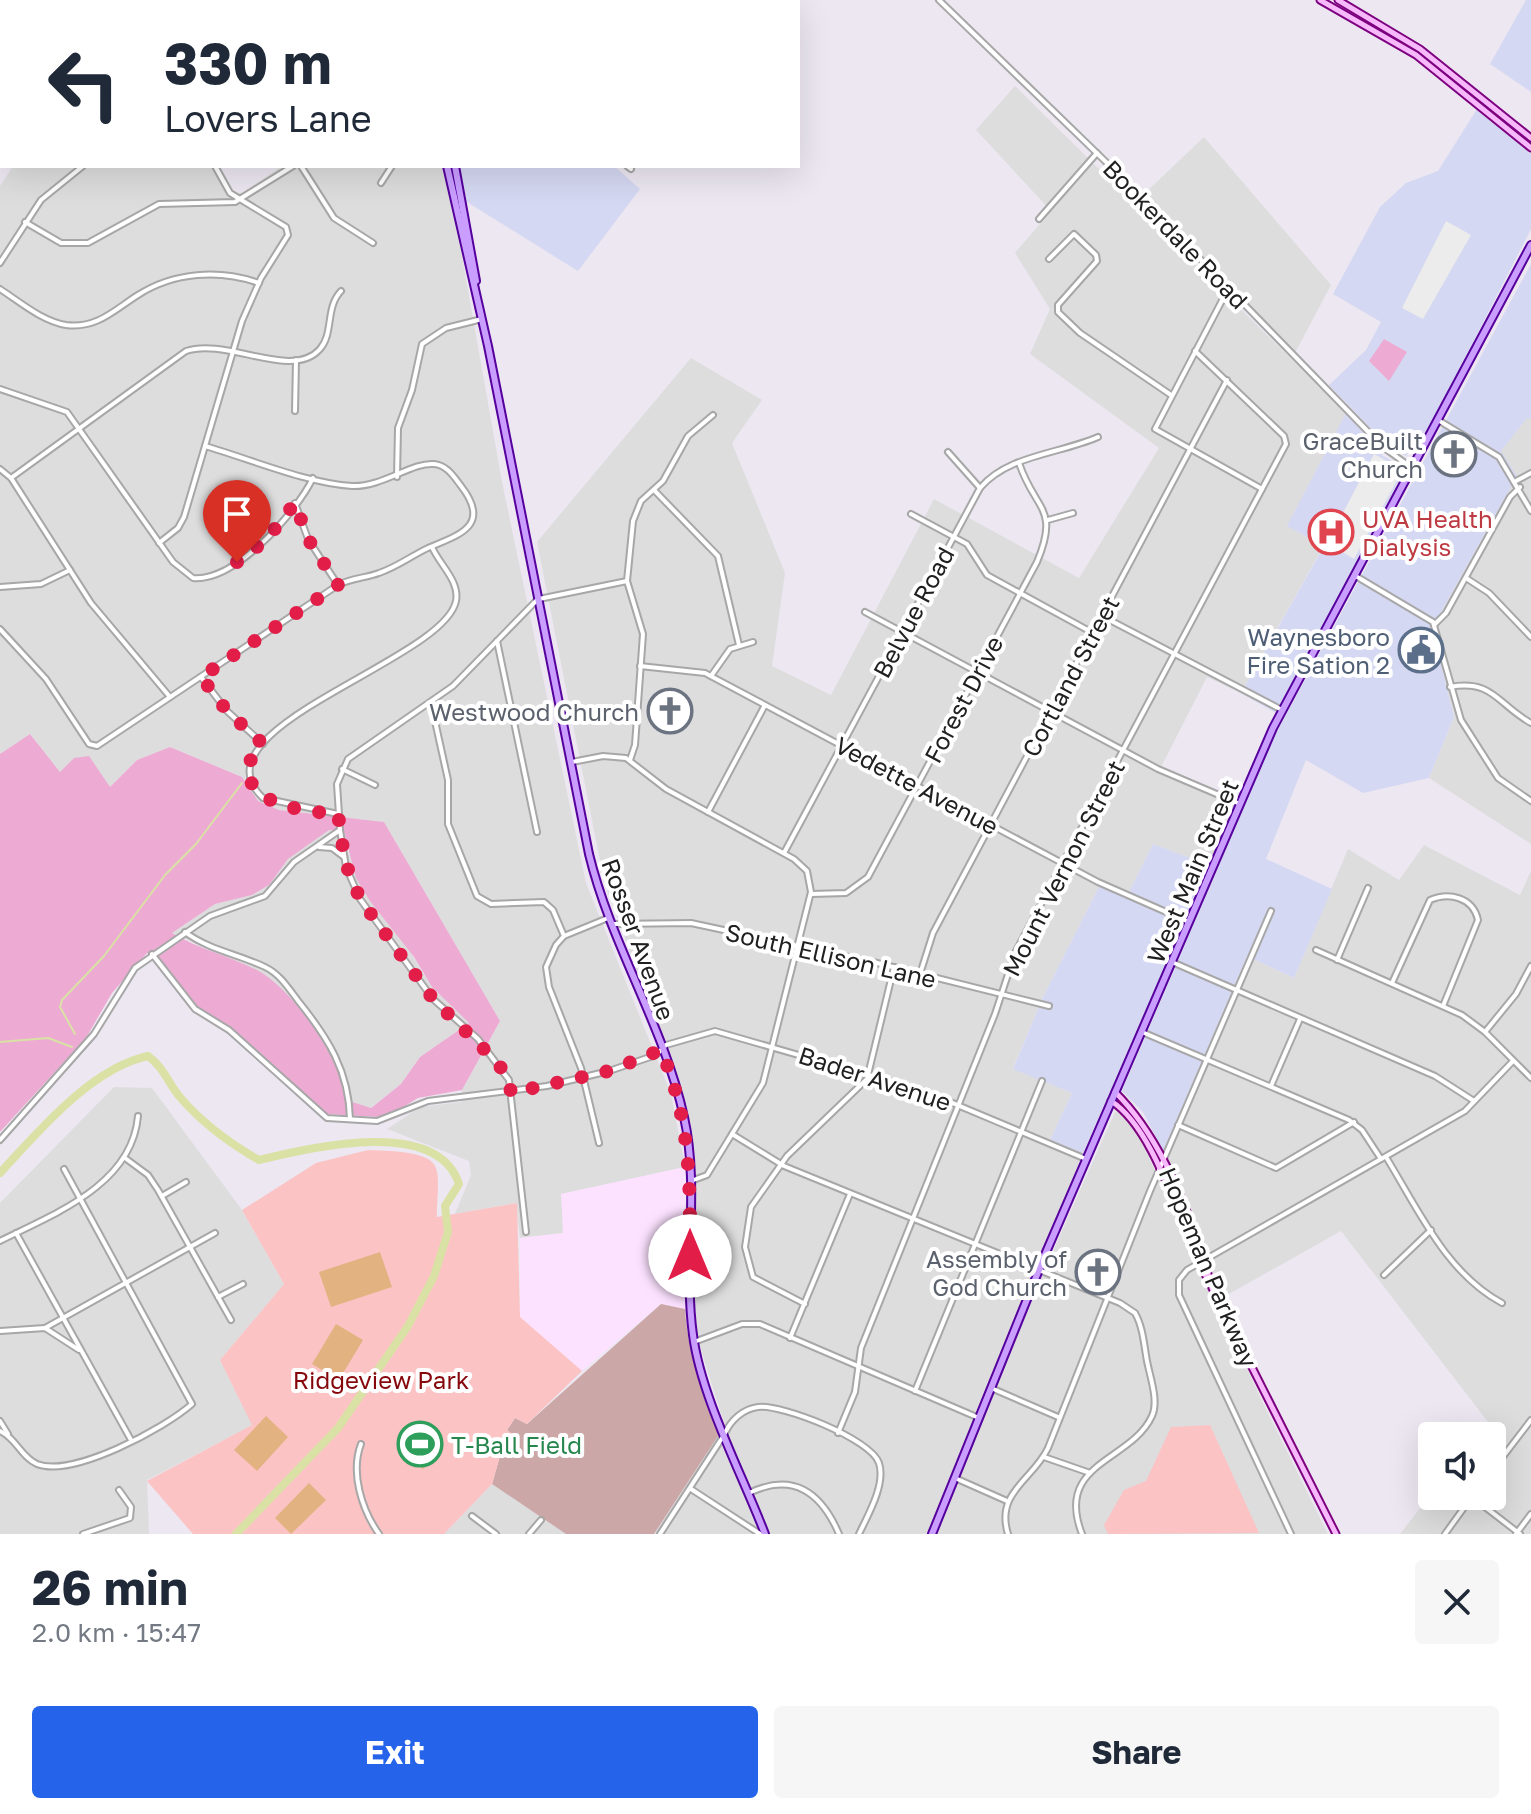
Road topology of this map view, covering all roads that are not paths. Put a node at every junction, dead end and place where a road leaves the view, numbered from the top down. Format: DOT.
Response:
graph roads {
  1 [pos="939,0"];
  2 [pos="1320,0"];
  3 [pos="1338,0"];
  4 [pos="1531,138"];
  5 [pos="1531,148"];
  6 [pos="1097,153"];
  7 [pos="80,168"];
  8 [pos="216,168"];
  9 [pos="290,168"];
  10 [pos="302,168"];
  11 [pos="391,168"];
  12 [pos="447,168"];
  13 [pos="455,168"];
  14 [pos="381,183"];
  15 [pos="242,199"];
  16 [pos="1039,219"];
  17 [pos="25,222"];
  18 [pos="373,243"];
  19 [pos="1531,245"];
  20 [pos="1049,259"];
  21 [pos="0,263"];
  22 [pos="259,283"];
  23 [pos="0,289"];
  24 [pos="1228,289"];
  25 [pos="341,291"];
  26 [pos="478,301"];
  27 [pos="482,319"];
  28 [pos="233,349"];
  29 [pos="1195,351"];
  30 [pos="296,360"];
  31 [pos="1227,380"];
  32 [pos="0,389"];
  33 [pos="1171,395"];
  34 [pos="295,411"];
  35 [pos="713,415"];
  36 [pos="1438,420"];
  37 [pos="81,427"];
  38 [pos="1098,437"];
  39 [pos="205,446"];
  40 [pos="1191,450"];
  41 [pos="948,452"];
  42 [pos="1019,462"];
  43 [pos="1412,468"];
  44 [pos="0,469"];
  45 [pos="1531,473"];
  46 [pos="397,477"];
  47 [pos="11,478"];
  48 [pos="313,478"];
  49 [pos="1516,481"];
  50 [pos="1520,487"];
  51 [pos="980,488"];
  52 [pos="1262,489"];
  53 [pos="654,490"];
  54 [pos="295,503"];
  55 [pos="1531,511"];
  56 [pos="1073,513"];
  57 [pos="911,514"];
  58 [pos="1048,520"];
  59 [pos="953,536"];
  60 [pos="159,543"];
  61 [pos="432,547"];
  62 [pos="70,570"];
  63 [pos="1354,575"];
  64 [pos="1466,578"];
  65 [pos="627,581"];
  66 [pos="338,585"];
  67 [pos="0,587"];
  68 [pos="1019,594"];
  69 [pos="538,599"];
  70 [pos="865,612"];
  71 [pos="1102,616"];
  72 [pos="1434,625"];
  73 [pos="0,629"];
  74 [pos="902,632"];
  75 [pos="1093,633"];
  76 [pos="1531,637"];
  77 [pos="496,639"];
  78 [pos="753,642"];
  79 [pos="739,645"];
  80 [pos="1174,654"];
  81 [pos="640,666"];
  82 [pos="977,672"];
  83 [pos="711,676"];
  84 [pos="201,677"];
  85 [pos="1450,687"];
  86 [pos="170,697"];
  87 [pos="431,703"];
  88 [pos="765,704"];
  89 [pos="1282,710"];
  90 [pos="1051,711"];
  91 [pos="1531,723"];
  92 [pos="263,744"];
  93 [pos="841,745"];
  94 [pos="1123,750"];
  95 [pos="630,760"];
  96 [pos="570,763"];
  97 [pos="342,769"];
  98 [pos="375,785"];
  99 [pos="917,786"];
  100 [pos="1531,801"];
  101 [pos="1240,804"];
  102 [pos="708,812"];
  103 [pos="338,814"];
  104 [pos="991,825"];
  105 [pos="340,830"];
  106 [pos="537,832"];
  107 [pos="316,847"];
  108 [pos="784,853"];
  109 [pos="344,857"];
  110 [pos="1062,863"];
  111 [pos="1368,888"];
  112 [pos="811,894"];
  113 [pos="1271,911"];
  114 [pos="609,922"];
  115 [pos="1189,922"];
  116 [pos="185,932"];
  117 [pos="564,936"];
  118 [pos="797,945"];
  119 [pos="1316,950"];
  120 [pos="152,954"];
  121 [pos="1337,960"];
  122 [pos="1172,962"];
  123 [pos="894,967"];
  124 [pos="1530,970"];
  125 [pos="920,974"];
  126 [pos="1392,984"];
  127 [pos="1236,991"];
  128 [pos="1001,996"];
  129 [pos="1049,1006"];
  130 [pos="1443,1006"];
  131 [pos="1300,1018"];
  132 [pos="1142,1032"];
  133 [pos="1485,1032"];
  134 [pos="775,1046"];
  135 [pos="661,1050"];
  136 [pos="1207,1059"];
  137 [pos="1513,1061"];
  138 [pos="869,1075"];
  139 [pos="584,1077"];
  140 [pos="1531,1078"];
  141 [pos="1042,1081"];
  142 [pos="1271,1086"];
  143 [pos="1115,1092"];
  144 [pos="511,1093"];
  145 [pos="1111,1101"];
  146 [pos="1475,1102"];
  147 [pos="958,1105"];
  148 [pos="138,1116"];
  149 [pos="350,1119"];
  150 [pos="1354,1122"];
  151 [pos="1178,1125"];
  152 [pos="1021,1132"];
  153 [pos="732,1134"];
  154 [pos="0,1140"];
  155 [pos="599,1143"];
  156 [pos="125,1158"];
  157 [pos="1383,1158"];
  158 [pos="1086,1159"];
  159 [pos="1163,1161"];
  160 [pos="780,1164"];
  161 [pos="64,1169"];
  162 [pos="1159,1170"];
  163 [pos="186,1182"];
  164 [pos="689,1182"];
  165 [pos="850,1194"];
  166 [pos="162,1196"];
  167 [pos="79,1197"];
  168 [pos="913,1219"];
  169 [pos="1431,1230"];
  170 [pos="526,1232"];
  171 [pos="16,1233"];
  172 [pos="215,1233"];
  173 [pos="0,1241"];
  174 [pos="976,1245"];
  175 [pos="190,1247"];
  176 [pos="1202,1262"];
  177 [pos="1039,1270"];
  178 [pos="1384,1275"];
  179 [pos="127,1282"];
  180 [pos="243,1284"];
  181 [pos="218,1297"];
  182 [pos="1108,1298"];
  183 [pos="1502,1303"];
  184 [pos="805,1304"];
  185 [pos="62,1318"];
  186 [pos="231,1320"];
  187 [pos="45,1328"];
  188 [pos="0,1331"];
  189 [pos="790,1338"];
  190 [pos="694,1342"];
  191 [pos="81,1351"];
  192 [pos="858,1367"];
  193 [pos="991,1388"];
  194 [pos="915,1391"];
  195 [pos="1059,1417"];
  196 [pos="979,1418"];
  197 [pos="1531,1420"];
  198 [pos="0,1421"];
  199 [pos="725,1433"];
  200 [pos="838,1433"];
  201 [pos="4,1434"];
  202 [pos="131,1440"];
  203 [pos="361,1444"];
  204 [pos="1506,1453"];
  205 [pos="1044,1457"];
  206 [pos="1091,1474"];
  207 [pos="955,1478"];
  208 [pos="691,1489"];
  209 [pos="119,1490"];
  210 [pos="749,1493"];
  211 [pos="1007,1501"];
  212 [pos="1463,1510"];
  213 [pos="1490,1510"];
  214 [pos="1531,1514"];
  215 [pos="472,1516"];
  216 [pos="541,1520"];
  217 [pos="1518,1533"];
  218 [pos="83,1534"];
  219 [pos="379,1534"];
  220 [pos="496,1534"];
  221 [pos="529,1534"];
  222 [pos="660,1534"];
  223 [pos="763,1534"];
  224 [pos="839,1534"];
  225 [pos="859,1534"];
  226 [pos="932,1534"];
  227 [pos="1008,1534"];
  228 [pos="1082,1534"];
  229 [pos="1291,1534"];
  230 [pos="1336,1534"];
  231 [pos="1445,1534"];
  1 -- 6 [label="street, Bookerdale Road"];
  2 -- 5 [label="main road"];
  3 -- 4 [label="main road"];
  6 -- 16 [label="street"];
  6 -- 24 [label="street, Bookerdale Road"];
  7 -- 17 [label="street"];
  8 -- 15 [label="street"];
  9 -- 15 [label="street"];
  10 -- 18 [label="street"];
  11 -- 14 [label="street"];
  12 -- 26 [label="main road, Rosser Avenue"];
  13 -- 26 [label="main road, Rosser Avenue"];
  15 -- 17 [label="street"];
  15 -- 22 [label="street"];
  17 -- 21 [label="street"];
  19 -- 36 [label="main road, West Main Street"];
  20 -- 33 [label="street"];
  22 -- 23 [label="street"];
  22 -- 28 [label="street"];
  24 -- 29 [label="street"];
  24 -- 43 [label="street, Bookerdale Road"];
  25 -- 30 [label="street"];
  26 -- 27 [label="main road, Rosser Avenue"];
  27 -- 46 [label="street"];
  27 -- 69 [label="main road, Rosser Avenue"];
  28 -- 30 [label="street"];
  28 -- 37 [label="street"];
  28 -- 39 [label="street"];
  29 -- 31 [label="street, Mount Vernon Street"];
  29 -- 33 [label="street"];
  30 -- 34 [label="street"];
  31 -- 40 [label="street, Cortland Street"];
  31 -- 52 [label="street, Mount Vernon Street"];
  32 -- 37 [label="street"];
  33 -- 40 [label="street"];
  35 -- 53 [label="street"];
  36 -- 43 [label="main road, West Main Street"];
  36 -- 49 [label="street"];
  37 -- 47 [label="street"];
  37 -- 60 [label="street"];
  38 -- 42 [label="street, Belvue Road"];
  39 -- 48 [label="street"];
  39 -- 60 [label="street"];
  40 -- 52 [label="street"];
  40 -- 71 [label="street, Cortland Street"];
  41 -- 51 [label="street"];
  42 -- 51 [label="street, Belvue Road"];
  42 -- 58 [label="street"];
  43 -- 63 [label="main road, West Main Street"];
  44 -- 47 [label="street"];
  45 -- 49 [label="street"];
  46 -- 48 [label="street"];
  46 -- 61 [label="street"];
  47 -- 62 [label="street"];
  48 -- 54 [label="street"];
  49 -- 50 [label="street"];
  50 -- 55 [label="street"];
  50 -- 64 [label="street"];
  51 -- 59 [label="street, Belvue Road"];
  52 -- 80 [label="street, Mount Vernon Street"];
  53 -- 65 [label="street"];
  53 -- 79 [label="street"];
  54 -- 60 [label="street"];
  54 -- 66 [label="street"];
  56 -- 58 [label="street"];
  57 -- 59 [label="street"];
  58 -- 68 [label="street, Forest Drive"];
  59 -- 68 [label="street"];
  59 -- 74 [label="street, Belvue Road"];
  61 -- 66 [label="street"];
  61 -- 92 [label="street"];
  62 -- 67 [label="street"];
  62 -- 86 [label="street"];
  63 -- 72 [label="street"];
  63 -- 89 [label="main road, West Main Street"];
  64 -- 72 [label="street"];
  64 -- 76 [label="street"];
  65 -- 69 [label="street"];
  65 -- 81 [label="street"];
  66 -- 84 [label="street"];
  68 -- 75 [label="street"];
  68 -- 82 [label="street, Forest Drive"];
  69 -- 77 [label="street"];
  69 -- 96 [label="main road, Rosser Avenue"];
  70 -- 74 [label="street"];
  71 -- 75 [label="street, Cortland Street"];
  71 -- 80 [label="street"];
  72 -- 85 [label="street"];
  73 -- 86 [label="street"];
  74 -- 82 [label="street"];
  74 -- 93 [label="street, Belvue Road"];
  75 -- 90 [label="street, Cortland Street"];
  77 -- 87 [label="street"];
  77 -- 106 [label="street"];
  78 -- 79 [label="street"];
  79 -- 83 [label="street"];
  80 -- 89 [label="street"];
  80 -- 94 [label="street, Mount Vernon Street"];
  81 -- 83 [label="street, Vedette Avenue"];
  81 -- 95 [label="street"];
  82 -- 90 [label="street"];
  82 -- 99 [label="street, Forest Drive"];
  83 -- 88 [label="street, Vedette Avenue"];
  84 -- 86 [label="street"];
  84 -- 92 [label="street"];
  85 -- 91 [label="street"];
  85 -- 100 [label="street"];
  87 -- 97 [label="street"];
  87 -- 117 [label="street"];
  88 -- 93 [label="street, Vedette Avenue"];
  88 -- 102 [label="street"];
  89 -- 101 [label="main road, West Main Street"];
  90 -- 94 [label="street"];
  90 -- 104 [label="street, Cortland Street"];
  92 -- 103 [label="street"];
  93 -- 99 [label="street, Vedette Avenue"];
  93 -- 108 [label="street, Belvue Road"];
  94 -- 101 [label="street"];
  94 -- 110 [label="street, Mount Vernon Street"];
  95 -- 96 [label="street"];
  95 -- 102 [label="street"];
  96 -- 114 [label="main road, Rosser Avenue"];
  97 -- 98 [label="street"];
  97 -- 103 [label="street"];
  99 -- 104 [label="street, Vedette Avenue"];
  99 -- 112 [label="street, Forest Drive"];
  101 -- 115 [label="main road, West Main Street"];
  102 -- 108 [label="street"];
  103 -- 105 [label="street"];
  104 -- 110 [label="street, Vedette Avenue"];
  104 -- 125 [label="street, Cortland Street"];
  105 -- 107 [label="street"];
  105 -- 109 [label="street"];
  107 -- 109 [label="street"];
  107 -- 116 [label="street"];
  108 -- 112 [label="street"];
  109 -- 144 [label="street"];
  110 -- 115 [label="street, Vedette Avenue"];
  110 -- 128 [label="street, Mount Vernon Street"];
  111 -- 121 [label="street"];
  112 -- 118 [label="street"];
  113 -- 127 [label="street"];
  114 -- 117 [label="street, South Ellison Lane"];
  114 -- 118 [label="street, South Ellison Lane"];
  114 -- 135 [label="main road, Rosser Avenue"];
  115 -- 122 [label="main road, West Main Street"];
  116 -- 120 [label="street"];
  116 -- 149 [label="street"];
  117 -- 139 [label="street"];
  118 -- 123 [label="street, South Ellison Lane"];
  118 -- 134 [label="street"];
  119 -- 121 [label="street"];
  120 -- 149 [label="street, Bader Avenue"];
  120 -- 154 [label="street"];
  121 -- 126 [label="street"];
  122 -- 127 [label="street"];
  122 -- 132 [label="main road, West Main Street"];
  123 -- 125 [label="street, South Ellison Lane"];
  123 -- 138 [label="street"];
  124 -- 133 [label="street"];
  125 -- 128 [label="street, South Ellison Lane"];
  126 -- 130 [label="street"];
  126 -- 130 [label="street"];
  127 -- 131 [label="street"];
  127 -- 136 [label="street"];
  128 -- 129 [label="street, South Ellison Lane"];
  128 -- 147 [label="street, Mount Vernon Street"];
  130 -- 133 [label="street"];
  131 -- 142 [label="street"];
  131 -- 146 [label="street"];
  132 -- 136 [label="street"];
  132 -- 143 [label="main road, West Main Street"];
  133 -- 137 [label="street"];
  134 -- 135 [label="street, Bader Avenue"];
  134 -- 138 [label="street, Bader Avenue"];
  134 -- 153 [label="street"];
  135 -- 139 [label="street, Bader Avenue"];
  135 -- 164 [label="main road, Rosser Avenue"];
  136 -- 142 [label="street"];
  136 -- 151 [label="street"];
  137 -- 140 [label="street"];
  137 -- 146 [label="street"];
  138 -- 147 [label="street, Bader Avenue"];
  138 -- 160 [label="street"];
  139 -- 144 [label="street, Bader Avenue"];
  139 -- 155 [label="street"];
  141 -- 152 [label="street"];
  142 -- 150 [label="street"];
  143 -- 145 [label="main road, West Main Street"];
  143 -- 159 [label="main road, Hopeman Parkway"];
  144 -- 149 [label="street, Bader Avenue"];
  144 -- 170 [label="street"];
  145 -- 158 [label="main road, West Main Street"];
  145 -- 162 [label="main road"];
  146 -- 157 [label="street"];
  147 -- 152 [label="street, Bader Avenue"];
  147 -- 168 [label="street, Mount Vernon Street"];
  148 -- 156 [label="street"];
  150 -- 151 [label="street"];
  150 -- 157 [label="street"];
  151 -- 159 [label="street"];
  152 -- 158 [label="street, Bader Avenue"];
  152 -- 174 [label="street"];
  153 -- 160 [label="street"];
  153 -- 164 [label="street"];
  156 -- 166 [label="street"];
  156 -- 167 [label="street"];
  157 -- 169 [label="street"];
  157 -- 176 [label="street"];
  158 -- 177 [label="main road, West Main Street"];
  159 -- 162 [label="street"];
  159 -- 176 [label="main road, Hopeman Parkway"];
  160 -- 165 [label="street"];
  160 -- 184 [label="street"];
  161 -- 167 [label="street"];
  162 -- 176 [label="main road"];
  162 -- 182 [label="street"];
  163 -- 166 [label="street"];
  164 -- 190 [label="main road, Rosser Avenue"];
  165 -- 168 [label="street"];
  165 -- 184 [label="street"];
  166 -- 175 [label="street"];
  167 -- 171 [label="street"];
  167 -- 179 [label="street"];
  168 -- 174 [label="street"];
  168 -- 192 [label="street, Mount Vernon Street"];
  169 -- 178 [label="street"];
  169 -- 183 [label="street"];
  171 -- 173 [label="street"];
  171 -- 185 [label="street"];
  172 -- 175 [label="street"];
  174 -- 177 [label="street"];
  174 -- 194 [label="street"];
  175 -- 179 [label="street"];
  175 -- 181 [label="street"];
  176 -- 229 [label="street"];
  176 -- 230 [label="main road, Hopeman Parkway"];
  177 -- 182 [label="street"];
  177 -- 193 [label="main road, West Main Street"];
  179 -- 185 [label="street"];
  179 -- 202 [label="street"];
  180 -- 181 [label="street"];
  181 -- 186 [label="street"];
  182 -- 195 [label="street"];
  182 -- 206 [label="street"];
  184 -- 189 [label="street"];
  185 -- 187 [label="street"];
  185 -- 191 [label="street"];
  187 -- 188 [label="street"];
  187 -- 191 [label="street"];
  189 -- 190 [label="street"];
  189 -- 192 [label="street"];
  190 -- 199 [label="main road, Rosser Avenue"];
  191 -- 202 [label="street"];
  192 -- 194 [label="street"];
  192 -- 200 [label="street, Mount Vernon Street"];
  193 -- 195 [label="street"];
  193 -- 196 [label="main road, West Main Street"];
  194 -- 196 [label="street"];
  195 -- 205 [label="street"];
  196 -- 207 [label="main road, West Main Street"];
  197 -- 204 [label="street"];
  198 -- 201 [label="street"];
  199 -- 200 [label="street"];
  199 -- 208 [label="street"];
  199 -- 210 [label="main road, Rosser Avenue"];
  200 -- 225 [label="street"];
  201 -- 202 [label="street"];
  203 -- 219 [label="street"];
  205 -- 206 [label="street"];
  205 -- 211 [label="street"];
  206 -- 228 [label="street"];
  207 -- 211 [label="street"];
  207 -- 226 [label="main road, West Main Street"];
  208 -- 222 [label="street"];
  208 -- 223 [label="street"];
  209 -- 218 [label="street"];
  210 -- 223 [label="main road, Rosser Avenue"];
  210 -- 224 [label="street"];
  211 -- 227 [label="street"];
  212 -- 231 [label="street"];
  213 -- 217 [label="street"];
  214 -- 217 [label="street"];
  215 -- 220 [label="street"];
  216 -- 221 [label="street"];
}
